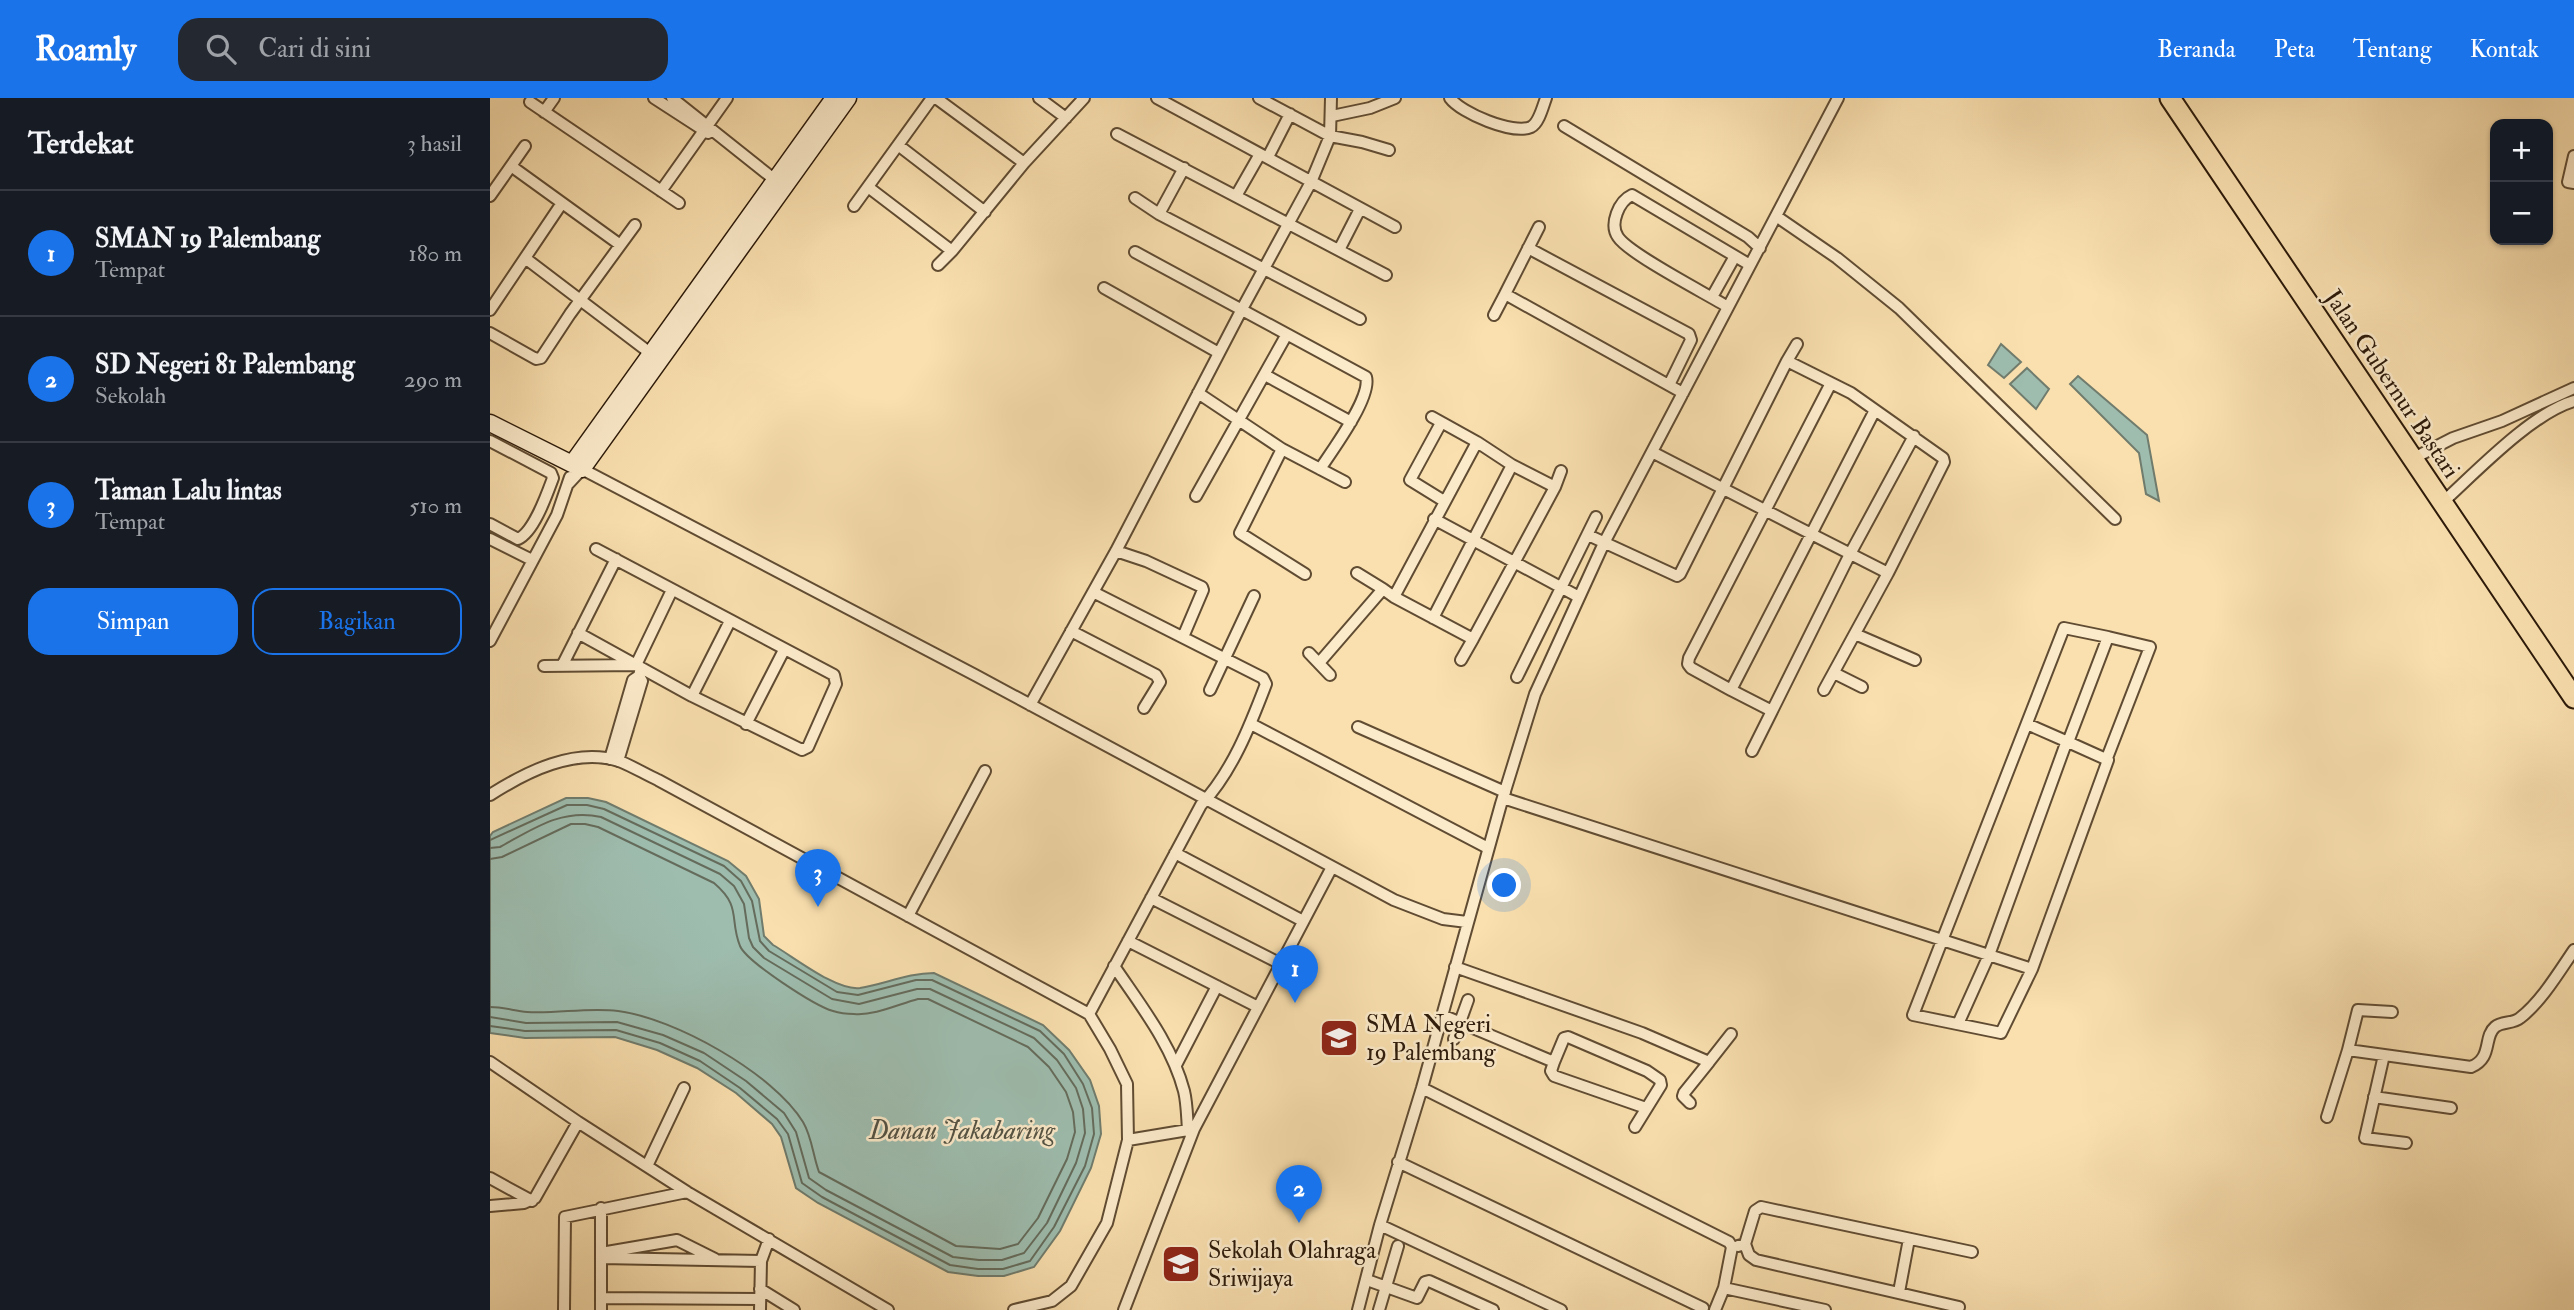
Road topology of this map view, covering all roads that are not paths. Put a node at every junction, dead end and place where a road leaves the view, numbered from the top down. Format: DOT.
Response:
graph roads {
  1 [pos="554,98"];
  2 [pos="672,98"];
  3 [pos="727,98"];
  4 [pos="834,98"];
  5 [pos="848,98"];
  6 [pos="934,98"];
  7 [pos="1038,98"];
  8 [pos="1084,98"];
  9 [pos="1157,98"];
  10 [pos="1259,98"];
  11 [pos="1280,98"];
  12 [pos="1331,98"];
  13 [pos="1395,98"];
  14 [pos="1450,98"];
  15 [pos="1546,98"];
  16 [pos="1838,98"];
  17 [pos="2170,98"];
  18 [pos="657,99"];
  19 [pos="530,103"];
  20 [pos="544,112"];
  21 [pos="1286,113"];
  22 [pos="1332,116"];
  23 [pos="1066,118"];
  24 [pos="1564,126"];
  25 [pos="705,128"];
  26 [pos="1117,134"];
  27 [pos="1330,136"];
  28 [pos="898,145"];
  29 [pos="525,146"];
  30 [pos="1389,150"];
  31 [pos="1264,156"];
  32 [pos="2574,156"];
  33 [pos="1024,163"];
  34 [pos="511,166"];
  35 [pos="1184,168"];
  36 [pos="775,180"];
  37 [pos="1311,182"];
  38 [pos="2574,183"];
  39 [pos="868,187"];
  40 [pos="661,191"];
  41 [pos="490,196"];
  42 [pos="1236,196"];
  43 [pos="1135,198"];
  44 [pos="562,203"];
  45 [pos="679,203"];
  46 [pos="854,206"];
  47 [pos="1360,209"];
  48 [pos="985,212"];
  49 [pos="1159,214"];
  50 [pos="1776,216"];
  51 [pos="1288,223"];
  52 [pos="635,225"];
  53 [pos="1395,227"];
  54 [pos="1539,227"];
  55 [pos="619,244"];
  56 [pos="1528,248"];
  57 [pos="1760,248"];
  58 [pos="1339,250"];
  59 [pos="953,251"];
  60 [pos="1135,252"];
  61 [pos="1735,256"];
  62 [pos="525,258"];
  63 [pos="938,265"];
  64 [pos="1750,265"];
  65 [pos="1264,268"];
  66 [pos="1386,275"];
  67 [pos="1104,288"];
  68 [pos="1505,294"];
  69 [pos="1712,297"];
  70 [pos="580,300"];
  71 [pos="1728,307"];
  72 [pos="1242,309"];
  73 [pos="490,310"];
  74 [pos="1494,315"];
  75 [pos="1360,319"];
  76 [pos="490,333"];
  77 [pos="1287,334"];
  78 [pos="1797,344"];
  79 [pos="1219,353"];
  80 [pos="655,357"];
  81 [pos="1787,360"];
  82 [pos="1265,375"];
  83 [pos="1831,383"];
  84 [pos="1669,385"];
  85 [pos="2574,388"];
  86 [pos="1198,393"];
  87 [pos="1683,393"];
  88 [pos="2574,401"];
  89 [pos="1875,410"];
  90 [pos="1239,421"];
  91 [pos="1351,422"];
  92 [pos="490,423"];
  93 [pos="1914,436"];
  94 [pos="490,441"];
  95 [pos="1477,442"];
  96 [pos="1282,449"];
  97 [pos="1652,452"];
  98 [pos="2414,458"];
  99 [pos="1512,465"];
  100 [pos="577,467"];
  101 [pos="1320,469"];
  102 [pos="1561,471"];
  103 [pos="1345,482"];
  104 [pos="1555,486"];
  105 [pos="1723,488"];
  106 [pos="1196,496"];
  107 [pos="1444,501"];
  108 [pos="2443,502"];
  109 [pos="541,507"];
  110 [pos="1766,511"];
  111 [pos="557,515"];
  112 [pos="1596,517"];
  113 [pos="1434,519"];
  114 [pos="2115,519"];
  115 [pos="490,524"];
  116 [pos="1811,534"];
  117 [pos="1588,535"];
  118 [pos="490,540"];
  119 [pos="1473,540"];
  120 [pos="1604,543"];
  121 [pos="596,549"];
  122 [pos="1116,551"];
  123 [pos="1850,554"];
  124 [pos="615,559"];
  125 [pos="532,560"];
  126 [pos="1515,563"];
  127 [pos="1574,565"];
  128 [pos="1357,573"];
  129 [pos="1590,573"];
  130 [pos="1888,573"];
  131 [pos="1305,574"];
  132 [pos="1561,588"];
  133 [pos="1383,589"];
  134 [pos="672,590"];
  135 [pos="1093,592"];
  136 [pos="1254,596"];
  137 [pos="1394,597"];
  138 [pos="1579,597"];
  139 [pos="1433,618"];
  140 [pos="730,621"];
  141 [pos="1071,631"];
  142 [pos="578,633"];
  143 [pos="1855,634"];
  144 [pos="1183,637"];
  145 [pos="2108,637"];
  146 [pos="1473,639"];
  147 [pos="490,641"];
  148 [pos="784,650"];
  149 [pos="1309,653"];
  150 [pos="1224,658"];
  151 [pos="1461,660"];
  152 [pos="1915,660"];
  153 [pos="1320,663"];
  154 [pos="544,666"];
  155 [pos="562,666"];
  156 [pos="639,670"];
  157 [pos="1833,673"];
  158 [pos="1330,675"];
  159 [pos="1517,677"];
  160 [pos="1862,687"];
  161 [pos="1210,690"];
  162 [pos="1731,690"];
  163 [pos="1824,690"];
  164 [pos="692,696"];
  165 [pos="2574,698"];
  166 [pos="1030,705"];
  167 [pos="1144,708"];
  168 [pos="1772,711"];
  169 [pos="746,724"];
  170 [pos="1251,724"];
  171 [pos="2027,724"];
  172 [pos="1358,727"];
  173 [pos="2068,742"];
  174 [pos="1752,751"];
  175 [pos="2107,758"];
  176 [pos="614,760"];
  177 [pos="985,771"];
  178 [pos="490,795"];
  179 [pos="1504,795"];
  180 [pos="1207,799"];
  181 [pos="1488,848"];
  182 [pos="1175,853"];
  183 [pos="1332,867"];
  184 [pos="1151,898"];
  185 [pos="908,916"];
  186 [pos="1303,921"];
  187 [pos="1467,922"];
  188 [pos="1943,940"];
  189 [pos="1128,941"];
  190 [pos="2574,950"];
  191 [pos="1989,955"];
  192 [pos="1280,964"];
  193 [pos="1114,966"];
  194 [pos="1455,967"];
  195 [pos="2032,969"];
  196 [pos="1217,986"];
  197 [pos="1468,1000"];
  198 [pos="1258,1007"];
  199 [pos="2392,1012"];
  200 [pos="1089,1014"];
  201 [pos="1442,1015"];
  202 [pos="1462,1024"];
  203 [pos="1958,1024"];
  204 [pos="1731,1034"];
  205 [pos="1454,1039"];
  206 [pos="2348,1050"];
  207 [pos="2384,1055"];
  208 [pos="490,1062"];
  209 [pos="1554,1062"];
  210 [pos="1709,1062"];
  211 [pos="1176,1065"];
  212 [pos="684,1088"];
  213 [pos="1422,1088"];
  214 [pos="2374,1097"];
  215 [pos="1690,1103"];
  216 [pos="1646,1108"];
  217 [pos="2451,1108"];
  218 [pos="2327,1117"];
  219 [pos="578,1122"];
  220 [pos="1635,1127"];
  221 [pos="1191,1129"];
  222 [pos="1128,1140"];
  223 [pos="2406,1143"];
  224 [pos="1398,1162"];
  225 [pos="647,1166"];
  226 [pos="490,1178"];
  227 [pos="687,1192"];
  228 [pos="532,1201"];
  229 [pos="490,1206"];
  230 [pos="601,1208"];
  231 [pos="1380,1225"];
  232 [pos="769,1238"];
  233 [pos="1909,1239"];
  234 [pos="1745,1244"];
  235 [pos="1398,1246"];
  236 [pos="1732,1247"];
  237 [pos="1972,1252"];
  238 [pos="601,1255"];
  239 [pos="718,1261"];
  240 [pos="761,1261"];
  241 [pos="1367,1280"];
  242 [pos="1386,1286"];
  243 [pos="1724,1288"];
  244 [pos="1899,1292"];
  245 [pos="601,1298"];
  246 [pos="760,1299"];
  247 [pos="1416,1304"];
  248 [pos="1959,1307"];
  249 [pos="1703,1308"];
  250 [pos="564,1310"];
  251 [pos="601,1310"];
  252 [pos="794,1310"];
  253 [pos="888,1310"];
  254 [pos="1014,1310"];
  255 [pos="1124,1310"];
  256 [pos="1358,1310"];
  257 [pos="1379,1310"];
  258 [pos="1493,1310"];
  259 [pos="1561,1310"];
  260 [pos="1715,1310"];
  261 [pos="1825,1310"];
  1 -- 20 [label="street"];
  2 -- 25 [label="street"];
  3 -- 25 [label="street"];
  4 -- 36 [label="street"];
  5 -- 80 [label="street"];
  6 -- 28 [label="street"];
  6 -- 33 [label="street"];
  7 -- 23 [label="street"];
  8 -- 23 [label="street"];
  9 -- 31 [label="street"];
  10 -- 21 [label="street"];
  11 -- 21 [label="street"];
  12 -- 22 [label="street"];
  13 -- 22 [label="street"];
  14 -- 15 [label="street"];
  16 -- 50 [label="street"];
  17 -- 98 [label="highway, Jalan Gubernur Bastari"];
  18 -- 25 [label="street"];
  19 -- 20 [label="street"];
  20 -- 40 [label="street"];
  21 -- 27 [label="street"];
  21 -- 31 [label="street"];
  22 -- 27 [label="street"];
  23 -- 33 [label="street"];
  24 -- 57 [label="street"];
  25 -- 36 [label="street"];
  25 -- 40 [label="street"];
  26 -- 35 [label="street"];
  27 -- 30 [label="street"];
  27 -- 37 [label="street"];
  28 -- 39 [label="street"];
  28 -- 48 [label="street"];
  29 -- 34 [label="street"];
  31 -- 37 [label="street"];
  31 -- 42 [label="street"];
  32 -- 38 [label="street"];
  33 -- 48 [label="street"];
  34 -- 41 [label="street"];
  34 -- 44 [label="street"];
  35 -- 42 [label="street"];
  35 -- 49 [label="street"];
  36 -- 80 [label="street"];
  37 -- 47 [label="street"];
  37 -- 51 [label="street"];
  39 -- 46 [label="street"];
  39 -- 59 [label="street"];
  40 -- 45 [label="street"];
  42 -- 51 [label="street"];
  43 -- 49 [label="street"];
  44 -- 55 [label="street"];
  44 -- 62 [label="street"];
  47 -- 53 [label="street"];
  47 -- 58 [label="street"];
  48 -- 59 [label="street"];
  49 -- 65 [label="street"];
  50 -- 57 [label="street"];
  50 -- 114 [label="street"];
  51 -- 58 [label="street"];
  51 -- 65 [label="street"];
  52 -- 55 [label="street"];
  54 -- 56 [label="street"];
  55 -- 70 [label="street"];
  56 -- 68 [label="street"];
  56 -- 84 [label="street"];
  57 -- 64 [label="street"];
  58 -- 66 [label="street"];
  59 -- 63 [label="street"];
  60 -- 72 [label="street"];
  61 -- 64 [label="street"];
  61 -- 69 [label="street"];
  61 -- 69 [label="street"];
  62 -- 70 [label="street"];
  62 -- 73 [label="street"];
  64 -- 71 [label="street"];
  65 -- 72 [label="street"];
  65 -- 75 [label="street"];
  67 -- 79 [label="street"];
  68 -- 74 [label="street"];
  68 -- 84 [label="street"];
  69 -- 71 [label="street"];
  70 -- 76 [label="street"];
  70 -- 80 [label="street"];
  71 -- 87 [label="street"];
  72 -- 77 [label="street"];
  72 -- 79 [label="street"];
  77 -- 82 [label="street"];
  77 -- 91 [label="street"];
  78 -- 81 [label="street"];
  79 -- 86 [label="street"];
  80 -- 100 [label="street"];
  81 -- 83 [label="street"];
  81 -- 105 [label="street"];
  82 -- 90 [label="street"];
  82 -- 91 [label="street"];
  83 -- 89 [label="street"];
  83 -- 110 [label="street"];
  84 -- 87 [label="street"];
  85 -- 98 [label="street"];
  86 -- 90 [label="street"];
  86 -- 122 [label="street"];
  87 -- 97 [label="street"];
  88 -- 108 [label="street"];
  89 -- 93 [label="street"];
  89 -- 116 [label="street"];
  90 -- 96 [label="street"];
  90 -- 106 [label="street"];
  91 -- 101 [label="street"];
  92 -- 100 [label="street"];
  93 -- 123 [label="street"];
  93 -- 130 [label="street"];
  94 -- 109 [label="street"];
  95 -- 99 [label="street"];
  95 -- 107 [label="street"];
  95 -- 107 [label="street"];
  96 -- 101 [label="street"];
  96 -- 131 [label="street"];
  97 -- 105 [label="street"];
  97 -- 120 [label="street"];
  98 -- 108 [label="highway, Jalan Gubernur Bastari"];
  99 -- 104 [label="street"];
  99 -- 119 [label="street"];
  100 -- 111 [label="street"];
  100 -- 166 [label="street"];
  101 -- 103 [label="street"];
  102 -- 104 [label="street"];
  104 -- 126 [label="street"];
  105 -- 110 [label="street"];
  105 -- 120 [label="street"];
  107 -- 113 [label="street"];
  108 -- 165 [label="highway, Jalan Gubernur Bastari"];
  109 -- 111 [label="street"];
  109 -- 115 [label="street"];
  110 -- 116 [label="street"];
  110 -- 162 [label="street"];
  111 -- 125 [label="street"];
  112 -- 117 [label="street"];
  113 -- 119 [label="street"];
  113 -- 137 [label="street"];
  116 -- 123 [label="street"];
  116 -- 162 [label="street"];
  117 -- 120 [label="street"];
  117 -- 127 [label="street"];
  118 -- 125 [label="street"];
  119 -- 126 [label="street"];
  119 -- 139 [label="street"];
  120 -- 129 [label="street"];
  121 -- 124 [label="street"];
  122 -- 135 [label="street"];
  122 -- 144 [label="street"];
  123 -- 130 [label="street"];
  123 -- 168 [label="street"];
  124 -- 134 [label="street"];
  124 -- 142 [label="street"];
  125 -- 147 [label="street"];
  126 -- 132 [label="street"];
  126 -- 146 [label="street"];
  127 -- 129 [label="street"];
  127 -- 132 [label="street"];
  128 -- 133 [label="street"];
  129 -- 138 [label="street"];
  130 -- 143 [label="street"];
  132 -- 138 [label="street"];
  132 -- 159 [label="street"];
  133 -- 137 [label="street"];
  133 -- 153 [label="street"];
  134 -- 140 [label="street"];
  134 -- 156 [label="street"];
  135 -- 141 [label="street"];
  135 -- 144 [label="street"];
  136 -- 150 [label="street"];
  137 -- 139 [label="street"];
  138 -- 179 [label="street"];
  139 -- 146 [label="street"];
  140 -- 148 [label="street"];
  140 -- 164 [label="street"];
  141 -- 166 [label="street"];
  141 -- 167 [label="street"];
  142 -- 155 [label="street"];
  142 -- 156 [label="street"];
  143 -- 152 [label="street"];
  143 -- 157 [label="street"];
  144 -- 150 [label="street"];
  145 -- 171 [label="street"];
  145 -- 173 [label="street"];
  145 -- 175 [label="street"];
  146 -- 151 [label="street"];
  148 -- 169 [label="street"];
  148 -- 169 [label="street"];
  149 -- 153 [label="street"];
  150 -- 161 [label="street"];
  150 -- 170 [label="street"];
  153 -- 158 [label="street"];
  154 -- 155 [label="street"];
  155 -- 156 [label="street"];
  156 -- 164 [label="street"];
  156 -- 176 [label="street"];
  157 -- 160 [label="street"];
  157 -- 163 [label="street"];
  162 -- 168 [label="street"];
  164 -- 169 [label="street"];
  166 -- 180 [label="street"];
  168 -- 174 [label="street"];
  170 -- 180 [label="street"];
  170 -- 181 [label="street"];
  171 -- 173 [label="street"];
  171 -- 188 [label="street"];
  172 -- 179 [label="street"];
  173 -- 175 [label="street"];
  173 -- 191 [label="street"];
  175 -- 195 [label="street"];
  176 -- 178 [label="street"];
  176 -- 185 [label="street"];
  177 -- 185 [label="street"];
  179 -- 181 [label="street"];
  179 -- 188 [label="street"];
  180 -- 182 [label="street"];
  180 -- 183 [label="street"];
  181 -- 187 [label="street"];
  182 -- 184 [label="street"];
  182 -- 186 [label="street"];
  183 -- 186 [label="street"];
  183 -- 187 [label="street"];
  184 -- 189 [label="street"];
  184 -- 192 [label="street"];
  185 -- 200 [label="street"];
  186 -- 192 [label="street"];
  187 -- 194 [label="street"];
  188 -- 191 [label="street"];
  188 -- 203 [label="street"];
  189 -- 193 [label="street"];
  189 -- 196 [label="street"];
  190 -- 207 [label="street"];
  191 -- 195 [label="street"];
  191 -- 203 [label="street"];
  192 -- 198 [label="street"];
  193 -- 200 [label="street"];
  193 -- 211 [label="street"];
  194 -- 201 [label="street"];
  194 -- 210 [label="street"];
  195 -- 203 [label="street"];
  196 -- 198 [label="street"];
  196 -- 211 [label="street"];
  197 -- 202 [label="street"];
  198 -- 221 [label="street"];
  199 -- 206 [label="street"];
  200 -- 222 [label="street"];
  201 -- 202 [label="street"];
  201 -- 213 [label="street"];
  202 -- 205 [label="street"];
  202 -- 209 [label="street"];
  204 -- 210 [label="street"];
  206 -- 207 [label="street"];
  206 -- 218 [label="street"];
  207 -- 214 [label="street"];
  208 -- 219 [label="street"];
  209 -- 216 [label="street"];
  209 -- 216 [label="street"];
  210 -- 215 [label="street"];
  211 -- 221 [label="street"];
  212 -- 225 [label="street"];
  213 -- 224 [label="street"];
  213 -- 236 [label="street"];
  214 -- 217 [label="street"];
  214 -- 223 [label="street"];
  216 -- 220 [label="street"];
  219 -- 225 [label="street"];
  219 -- 228 [label="street"];
  221 -- 222 [label="street"];
  221 -- 255 [label="street"];
  222 -- 254 [label="street"];
  224 -- 231 [label="street"];
  224 -- 249 [label="street"];
  225 -- 227 [label="street"];
  226 -- 228 [label="street"];
  227 -- 230 [label="street"];
  227 -- 232 [label="street"];
  228 -- 229 [label="street"];
  230 -- 238 [label="street"];
  230 -- 250 [label="street"];
  231 -- 241 [label="street"];
  231 -- 259 [label="street"];
  232 -- 240 [label="street"];
  232 -- 253 [label="street"];
  233 -- 234 [label="street"];
  233 -- 237 [label="street"];
  233 -- 244 [label="street"];
  234 -- 236 [label="street"];
  234 -- 244 [label="street"];
  235 -- 242 [label="street"];
  236 -- 243 [label="street"];
  238 -- 239 [label="street"];
  238 -- 239 [label="street"];
  238 -- 245 [label="street"];
  239 -- 240 [label="street"];
  240 -- 246 [label="street"];
  241 -- 242 [label="street"];
  241 -- 256 [label="street"];
  242 -- 247 [label="street"];
  242 -- 257 [label="street"];
  243 -- 260 [label="street"];
  243 -- 261 [label="street"];
  244 -- 248 [label="street"];
  245 -- 246 [label="street"];
  245 -- 251 [label="street"];
  246 -- 252 [label="street"];
  247 -- 258 [label="street"];
}
